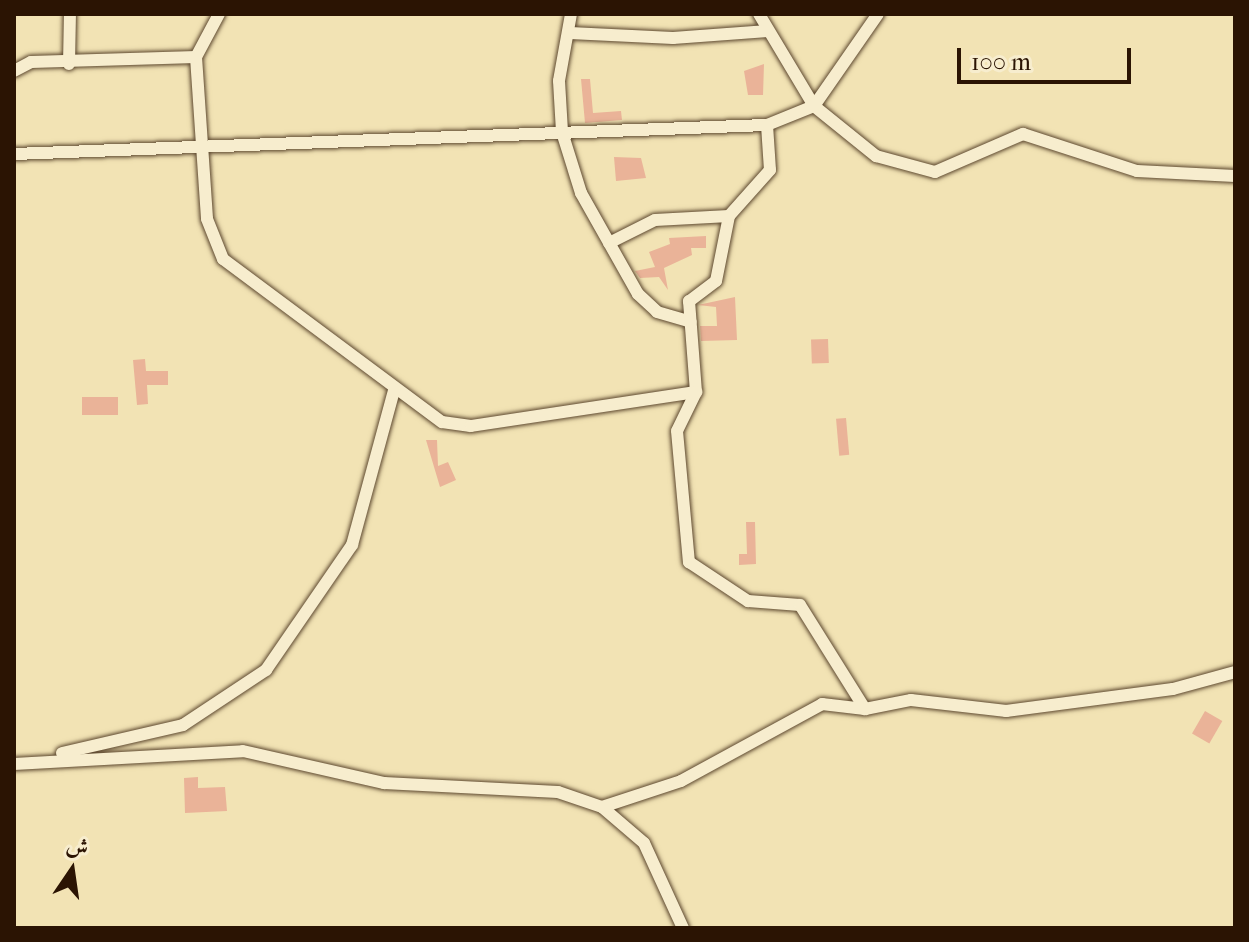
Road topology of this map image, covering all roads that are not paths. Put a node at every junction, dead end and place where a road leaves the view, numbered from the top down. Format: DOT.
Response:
graph roads {
  1 [pos="70,14"];
  2 [pos="219,14"];
  3 [pos="571,14"];
  4 [pos="759,14"];
  5 [pos="878,14"];
  6 [pos="768,31"];
  7 [pos="570,33"];
  8 [pos="196,57"];
  9 [pos="69,64"];
  10 [pos="14,71"];
  11 [pos="814,106"];
  12 [pos="767,125"];
  13 [pos="562,132"];
  14 [pos="199,147"];
  15 [pos="14,154"];
  16 [pos="1235,176"];
  17 [pos="729,216"];
  18 [pos="609,243"];
  19 [pos="691,322"];
  20 [pos="394,390"];
  21 [pos="696,392"];
  22 [pos="1235,672"];
  23 [pos="865,709"];
  24 [pos="18,763"];
  25 [pos="602,807"];
  26 [pos="683,928"];
  1 -- 9 [label="street"];
  2 -- 8 [label="street"];
  3 -- 7 [label="street"];
  4 -- 6 [label="street"];
  5 -- 11 [label="street"];
  6 -- 7 [label="street"];
  6 -- 11 [label="street"];
  7 -- 13 [label="street"];
  8 -- 9 [label="street"];
  8 -- 14 [label="street"];
  9 -- 10 [label="street"];
  11 -- 12 [label="street"];
  11 -- 16 [label="street"];
  12 -- 13 [label="street"];
  12 -- 17 [label="street"];
  13 -- 14 [label="street"];
  13 -- 18 [label="street"];
  14 -- 15 [label="street"];
  14 -- 20 [label="street"];
  17 -- 18 [label="street"];
  17 -- 19 [label="street"];
  18 -- 19 [label="street"];
  19 -- 21 [label="street"];
  20 -- 21 [label="street"];
  20 -- 24 [label="street"];
  21 -- 23 [label="street"];
  22 -- 23 [label="street"];
  23 -- 25 [label="street"];
  24 -- 25 [label="street"];
  25 -- 26 [label="street"];
}
